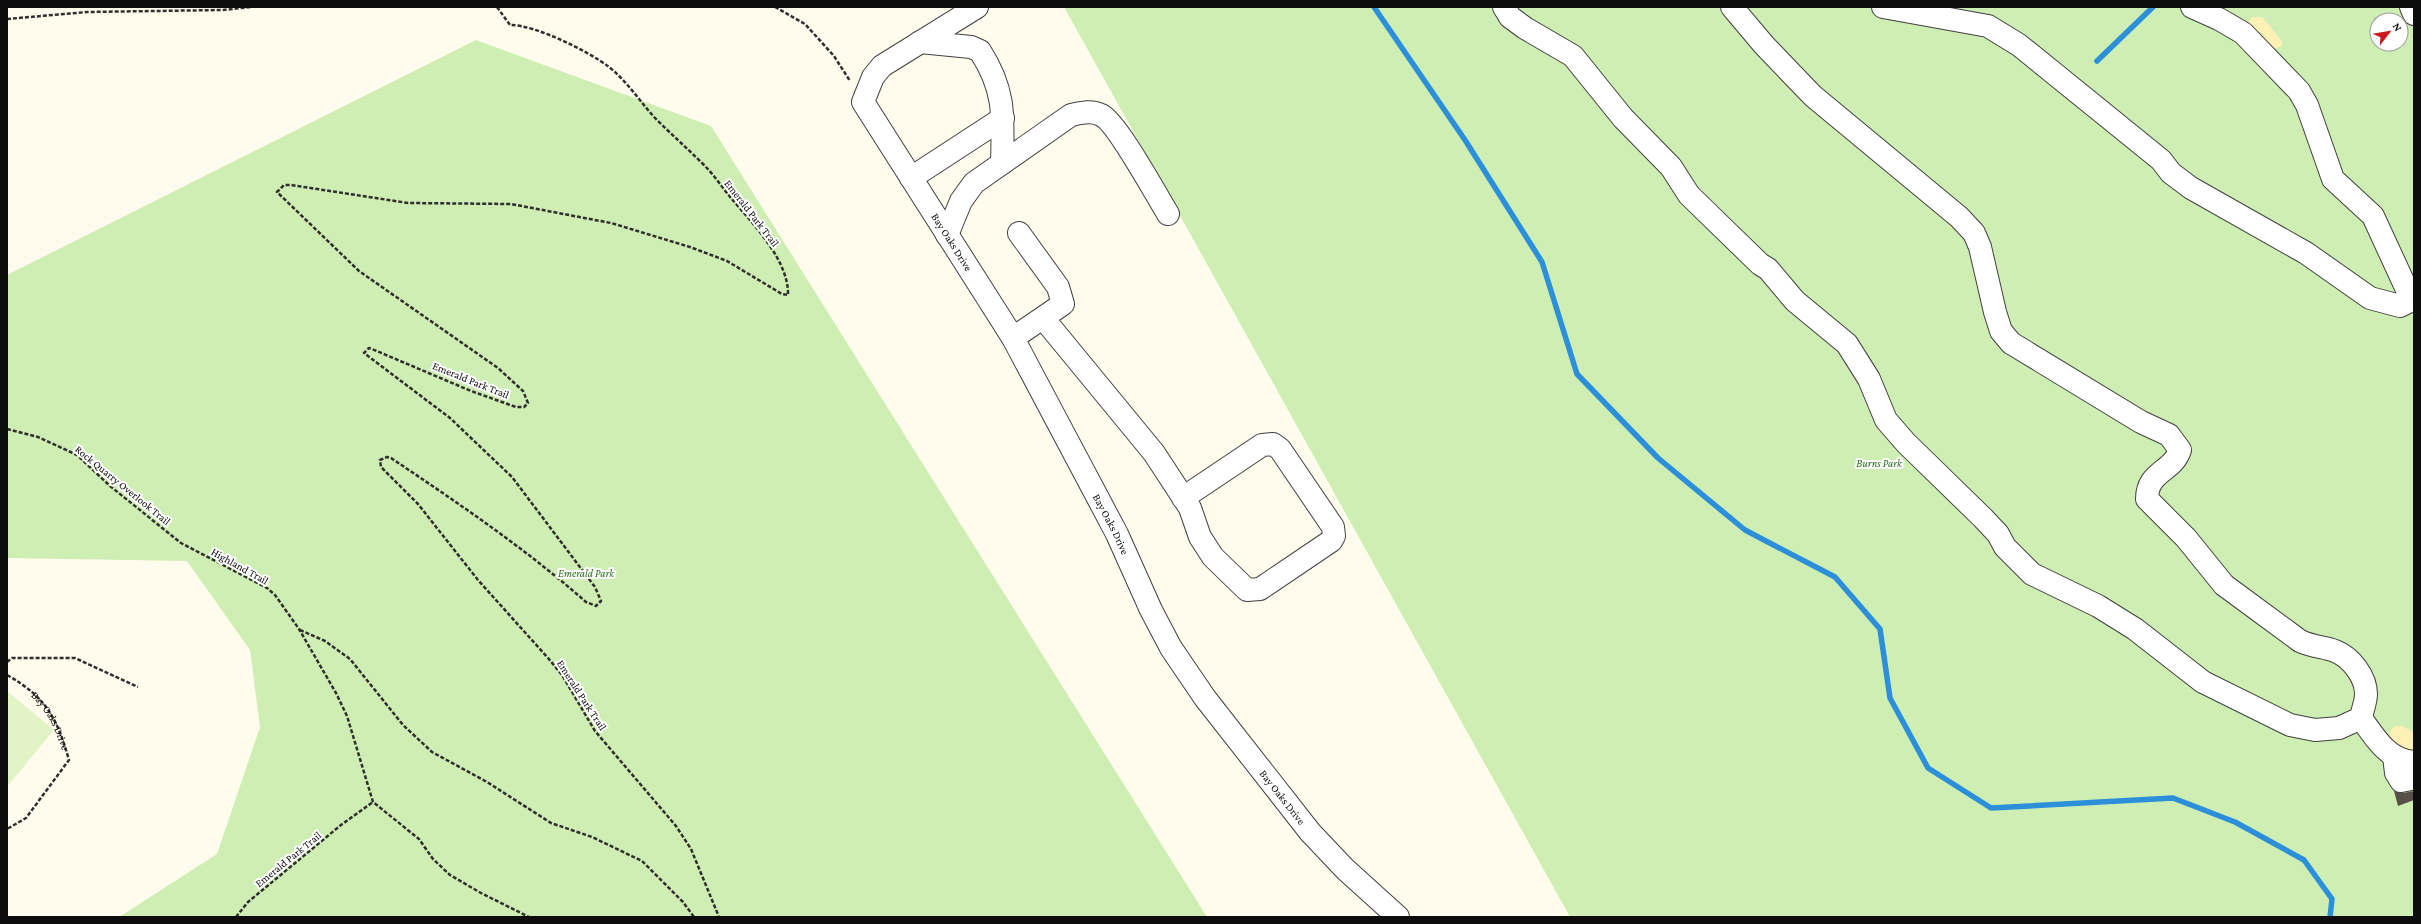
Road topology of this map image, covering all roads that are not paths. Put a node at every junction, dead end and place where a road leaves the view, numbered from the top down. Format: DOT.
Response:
graph roads {
  1 [pos="977,7"];
  2 [pos="1504,7"];
  3 [pos="1732,7"];
  4 [pos="1883,7"];
  5 [pos="2192,7"];
  6 [pos="2411,7"];
  7 [pos="2414,14"];
  8 [pos="920,42"];
  9 [pos="1003,118"];
  10 [pos="1002,163"];
  11 [pos="911,178"];
  12 [pos="1168,214"];
  13 [pos="1019,233"];
  14 [pos="947,235"];
  15 [pos="1043,318"];
  16 [pos="1013,338"];
  17 [pos="1183,498"];
  18 [pos="2360,718"];
  19 [pos="2404,759"];
  20 [pos="2414,774"];
  21 [pos="1398,917"];
  1 -- 8 [label="street"];
  2 -- 18 [label="street"];
  3 -- 18 [label="street"];
  4 -- 5 [label="street"];
  6 -- 7 [label="street"];
  8 -- 9 [label="street"];
  8 -- 11 [label="street, Bay Oaks Drive"];
  9 -- 10 [label="street"];
  9 -- 11 [label="street"];
  10 -- 12 [label="street"];
  10 -- 14 [label="street"];
  11 -- 14 [label="street, Bay Oaks Drive"];
  13 -- 15 [label="street"];
  14 -- 16 [label="street, Bay Oaks Drive"];
  15 -- 16 [label="street"];
  15 -- 17 [label="street"];
  16 -- 21 [label="street, Bay Oaks Drive"];
  17 -- 17 [label="street"];
  18 -- 19 [label="street"];
  19 -- 20 [label="street"];
}
